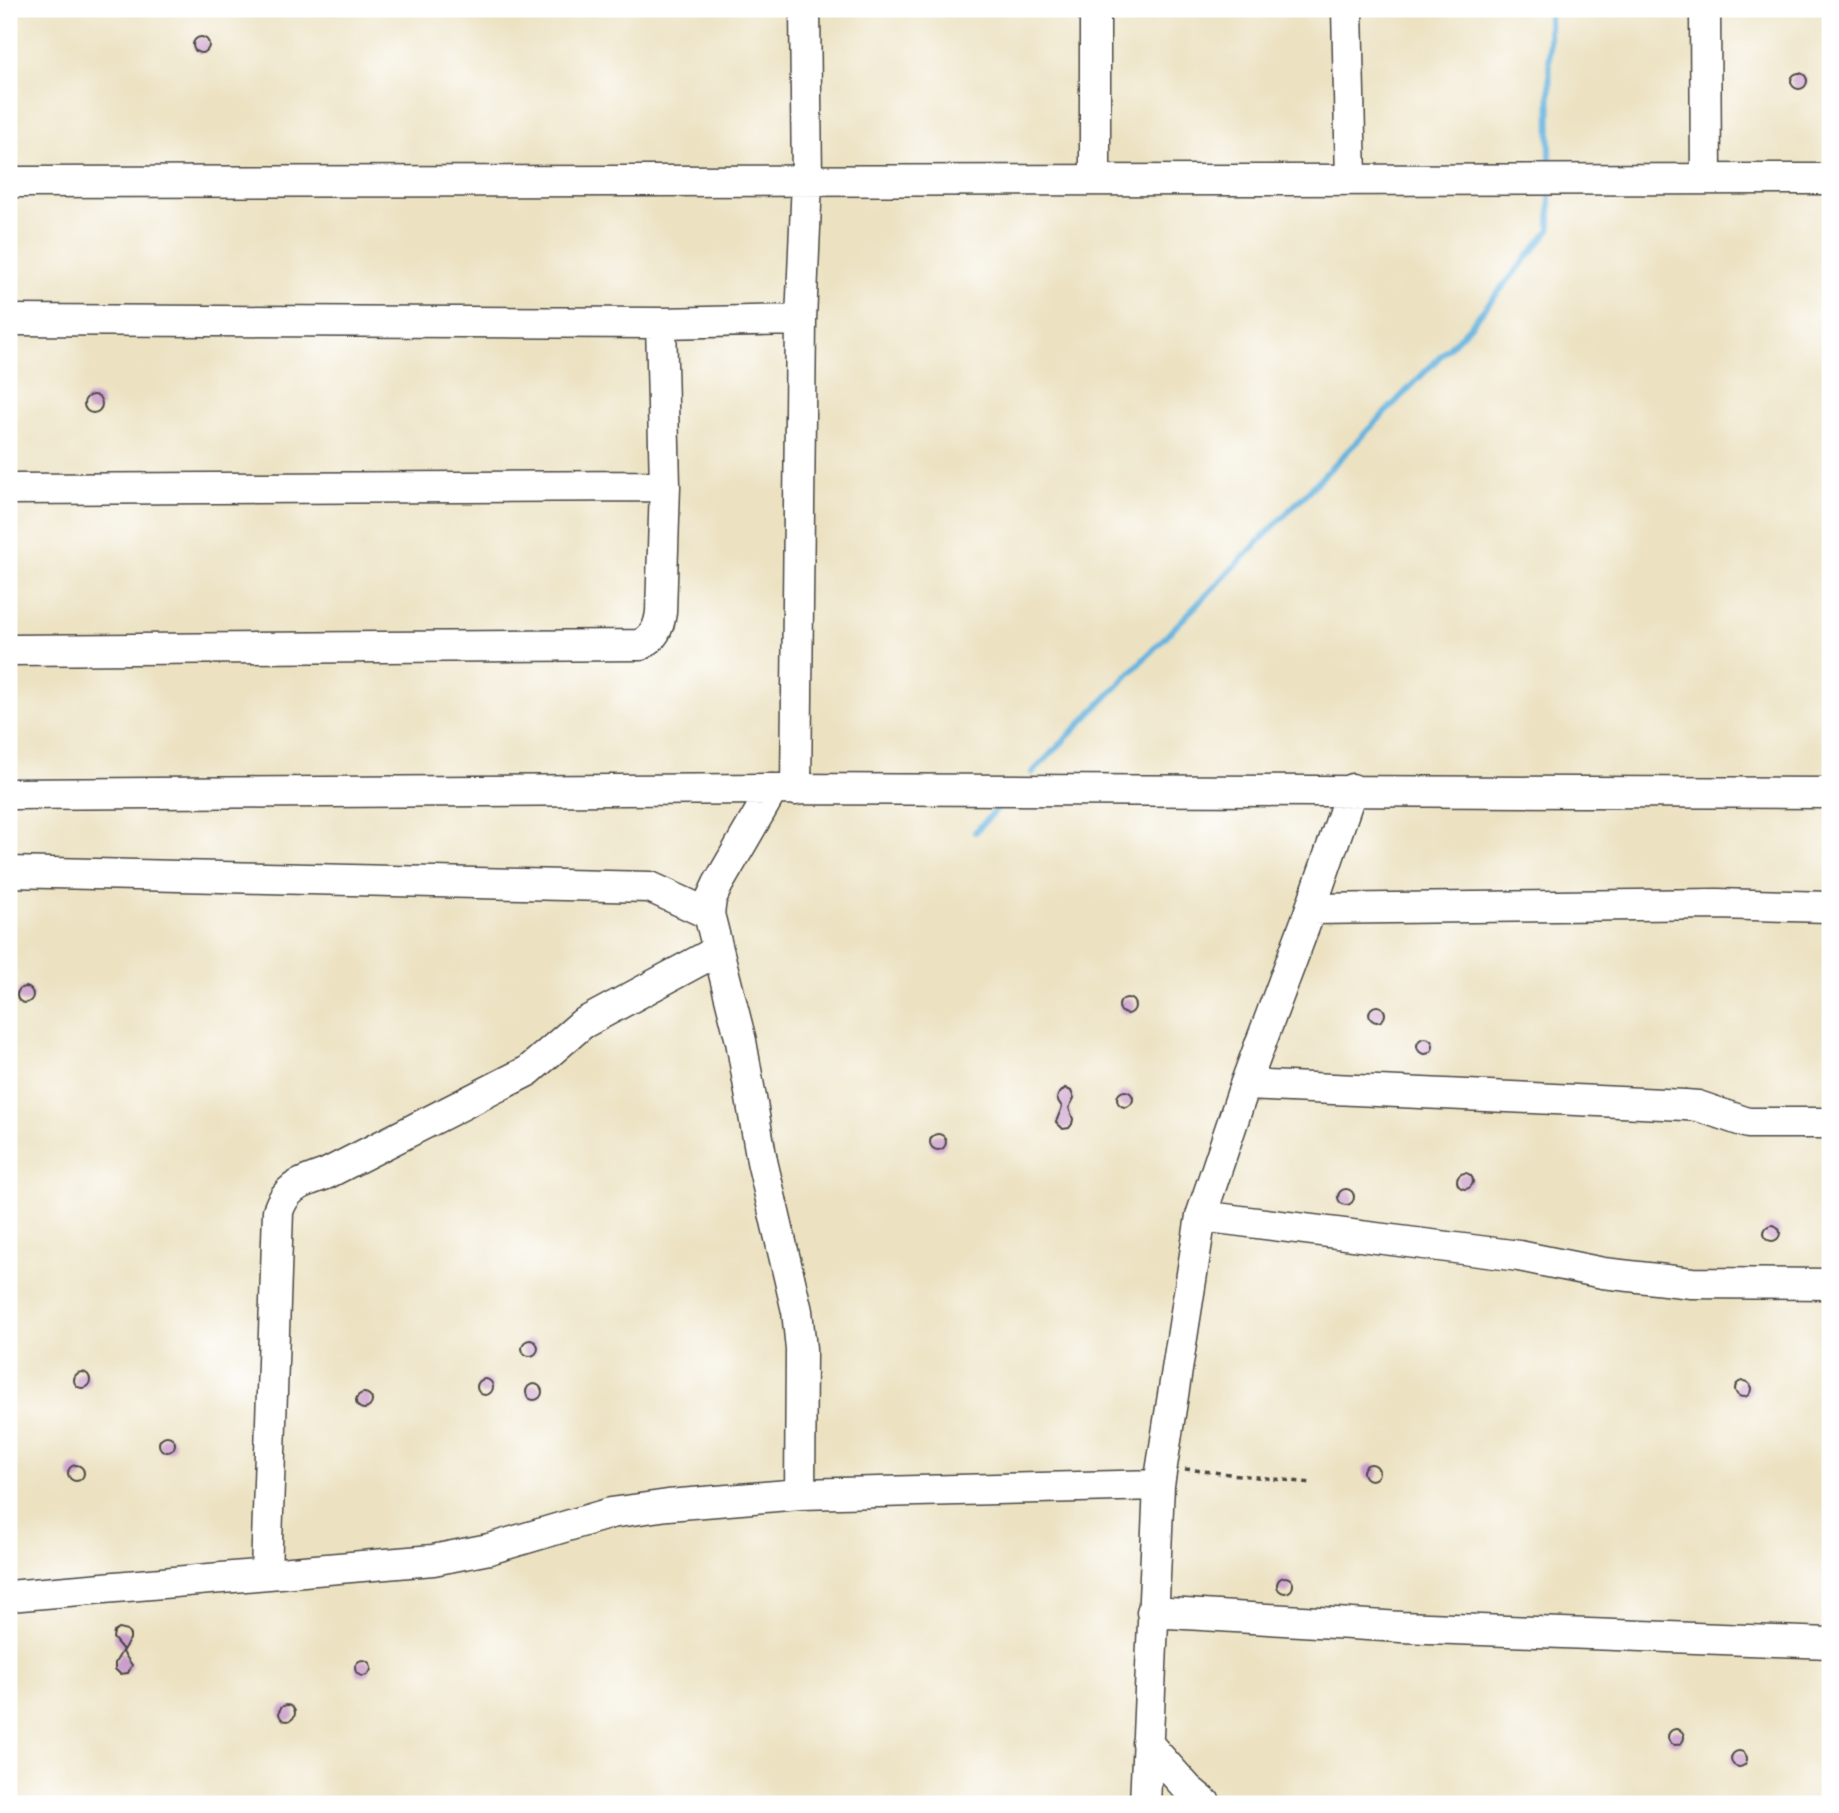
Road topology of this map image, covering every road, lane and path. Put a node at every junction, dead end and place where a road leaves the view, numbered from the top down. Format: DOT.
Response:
graph roads {
  1 [pos="805,9"];
  2 [pos="1095,9"];
  3 [pos="1347,9"];
  4 [pos="1704,9"];
  5 [pos="1095,179"];
  6 [pos="1351,179"];
  7 [pos="1706,179"];
  8 [pos="1830,179"];
  9 [pos="807,181"];
  10 [pos="9,183"];
  11 [pos="9,320"];
  12 [pos="801,320"];
  13 [pos="661,323"];
  14 [pos="666,486"];
  15 [pos="9,489"];
  16 [pos="9,650"];
  17 [pos="1352,789"];
  18 [pos="785,790"];
  19 [pos="1830,793"];
  20 [pos="9,794"];
  21 [pos="9,872"];
  22 [pos="1830,907"];
  23 [pos="1311,909"];
  24 [pos="709,914"];
  25 [pos="717,951"];
  26 [pos="1245,1084"];
  27 [pos="1830,1123"];
  28 [pos="1201,1216"];
  29 [pos="1830,1284"];
  30 [pos="1160,1476"];
  31 [pos="1311,1483"];
  32 [pos="800,1494"];
  33 [pos="266,1573"];
  34 [pos="9,1596"];
  35 [pos="1152,1612"];
  36 [pos="1830,1643"];
  37 [pos="1147,1743"];
  38 [pos="1145,1804"];
  39 [pos="1206,1804"];
  1 -- 9 [label="street"];
  2 -- 5 [label="street"];
  3 -- 6 [label="street"];
  4 -- 7 [label="street"];
  5 -- 6 [label="street"];
  5 -- 9 [label="street"];
  6 -- 7 [label="street"];
  7 -- 8 [label="street"];
  9 -- 10 [label="street"];
  9 -- 12 [label="street"];
  11 -- 13 [label="street"];
  12 -- 13 [label="street"];
  12 -- 18 [label="street"];
  13 -- 14 [label="street"];
  14 -- 15 [label="street"];
  14 -- 16 [label="street"];
  17 -- 18 [label="street"];
  17 -- 19 [label="street"];
  17 -- 23 [label="street"];
  18 -- 20 [label="street"];
  18 -- 24 [label="street"];
  21 -- 24 [label="street"];
  22 -- 23 [label="street"];
  23 -- 26 [label="street"];
  24 -- 25 [label="street"];
  25 -- 32 [label="street"];
  25 -- 33 [label="street"];
  26 -- 27 [label="street"];
  26 -- 28 [label="street"];
  28 -- 29 [label="street"];
  28 -- 30 [label="street"];
  30 -- 31 [label="path"];
  30 -- 32 [label="street"];
  30 -- 35 [label="street"];
  32 -- 33 [label="street"];
  33 -- 34 [label="street"];
  35 -- 36 [label="street"];
  35 -- 37 [label="street"];
  37 -- 38 [label="street"];
  37 -- 39 [label="street"];
}
